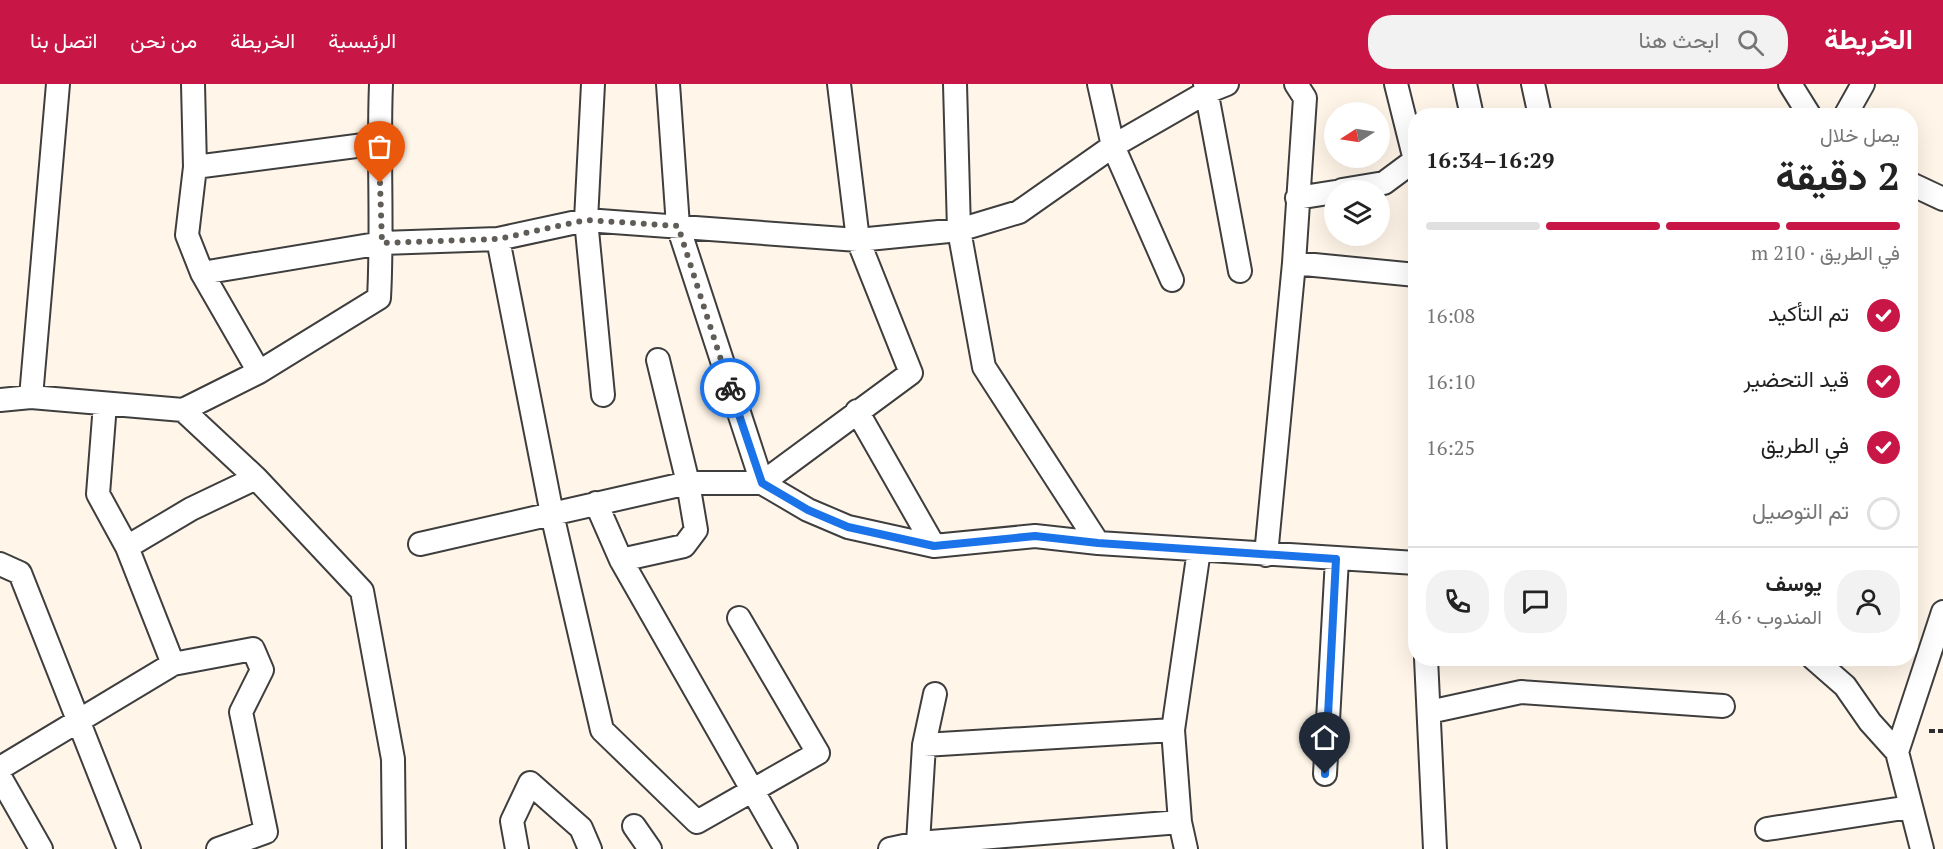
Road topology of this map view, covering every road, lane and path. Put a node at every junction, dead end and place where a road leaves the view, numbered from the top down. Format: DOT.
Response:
graph roads {
  1 [pos="58,84"];
  2 [pos="193,84"];
  3 [pos="381,84"];
  4 [pos="593,84"];
  5 [pos="668,84"];
  6 [pos="839,84"];
  7 [pos="955,84"];
  8 [pos="1099,84"];
  9 [pos="1296,84"];
  10 [pos="1396,84"];
  11 [pos="1465,84"];
  12 [pos="1533,84"];
  13 [pos="1790,84"];
  14 [pos="1863,84"];
  15 [pos="1213,87"];
  16 [pos="1470,108"];
  17 [pos="1538,108"];
  18 [pos="1805,108"];
  19 [pos="1850,108"];
  20 [pos="1408,135"];
  21 [pos="379,143"];
  22 [pos="1113,146"];
  23 [pos="1408,165"];
  24 [pos="195,167"];
  25 [pos="1388,180"];
  26 [pos="1918,187"];
  27 [pos="1324,194"];
  28 [pos="1298,198"];
  29 [pos="1943,199"];
  30 [pos="586,220"];
  31 [pos="678,226"];
  32 [pos="959,230"];
  33 [pos="498,239"];
  34 [pos="858,240"];
  35 [pos="382,243"];
  36 [pos="1294,263"];
  37 [pos="1240,271"];
  38 [pos="202,273"];
  39 [pos="1408,274"];
  40 [pos="1172,280"];
  41 [pos="658,360"];
  42 [pos="258,372"];
  43 [pos="603,394"];
  44 [pos="31,397"];
  45 [pos="0,400"];
  46 [pos="105,404"];
  47 [pos="183,410"];
  48 [pos="857,411"];
  49 [pos="256,478"];
  50 [pos="688,483"];
  51 [pos="762,483"];
  52 [pos="596,503"];
  53 [pos="552,514"];
  54 [pos="1098,543"];
  55 [pos="420,544"];
  56 [pos="934,546"];
  57 [pos="127,547"];
  58 [pos="1199,550"];
  59 [pos="1266,555"];
  60 [pos="1336,559"];
  61 [pos="621,560"];
  62 [pos="1408,562"];
  63 [pos="0,564"];
  64 [pos="1943,612"];
  65 [pos="739,618"];
  66 [pos="173,664"];
  67 [pos="1426,666"];
  68 [pos="1821,666"];
  69 [pos="935,694"];
  70 [pos="1724,706"];
  71 [pos="1429,712"];
  72 [pos="80,722"];
  73 [pos="1173,730"];
  74 [pos="924,745"];
  75 [pos="1897,752"];
  76 [pos="0,768"];
  77 [pos="1325,774"];
  78 [pos="0,777"];
  79 [pos="753,789"];
  80 [pos="1910,807"];
  81 [pos="1180,822"];
  82 [pos="634,826"];
  83 [pos="1767,829"];
  84 [pos="918,843"];
  85 [pos="997,843"];
  86 [pos="41,849"];
  87 [pos="129,849"];
  88 [pos="218,849"];
  89 [pos="394,849"];
  90 [pos="517,849"];
  91 [pos="590,849"];
  92 [pos="650,849"];
  93 [pos="786,849"];
  94 [pos="890,849"];
  95 [pos="1186,849"];
  96 [pos="1435,849"];
  97 [pos="1922,849"];
  1 -- 44 [label="street"];
  2 -- 24 [label="street"];
  3 -- 21 [label="street"];
  4 -- 30 [label="street"];
  5 -- 31 [label="street"];
  6 -- 34 [label="street"];
  7 -- 32 [label="street"];
  8 -- 22 [label="street"];
  9 -- 28 [label="street"];
  10 -- 20 [label="street"];
  11 -- 16 [label="street"];
  12 -- 17 [label="street"];
  13 -- 18 [label="street"];
  14 -- 19 [label="street"];
  15 -- 22 [label="street"];
  15 -- 37 [label="street"];
  21 -- 24 [label="street"];
  21 -- 35 [label="street"];
  22 -- 32 [label="street"];
  22 -- 40 [label="street"];
  23 -- 25 [label="street"];
  24 -- 38 [label="street"];
  26 -- 29 [label="street"];
  27 -- 28 [label="street"];
  28 -- 36 [label="street"];
  30 -- 31 [label="street"];
  30 -- 33 [label="street"];
  30 -- 43 [label="street"];
  31 -- 34 [label="street"];
  31 -- 51 [label="street"];
  32 -- 34 [label="street"];
  32 -- 54 [label="street"];
  33 -- 35 [label="street"];
  33 -- 53 [label="street"];
  34 -- 48 [label="street"];
  35 -- 38 [label="street"];
  35 -- 42 [label="street"];
  36 -- 39 [label="street"];
  36 -- 59 [label="street"];
  38 -- 42 [label="street"];
  41 -- 50 [label="street"];
  42 -- 47 [label="street"];
  44 -- 45 [label="street"];
  44 -- 46 [label="street"];
  46 -- 47 [label="street"];
  46 -- 57 [label="street"];
  47 -- 49 [label="street"];
  48 -- 51 [label="street"];
  48 -- 56 [label="street"];
  49 -- 57 [label="street"];
  49 -- 89 [label="street"];
  50 -- 51 [label="street"];
  50 -- 52 [label="street"];
  50 -- 61 [label="street"];
  51 -- 56 [label="street"];
  52 -- 53 [label="street"];
  52 -- 61 [label="street"];
  53 -- 55 [label="street"];
  53 -- 79 [label="street"];
  54 -- 56 [label="street"];
  54 -- 58 [label="street"];
  57 -- 66 [label="street"];
  58 -- 59 [label="street"];
  58 -- 73 [label="street"];
  59 -- 60 [label="street"];
  60 -- 62 [label="street"];
  60 -- 77 [label="street"];
  61 -- 79 [label="street"];
  63 -- 72 [label="street"];
  64 -- 75 [label="street"];
  65 -- 79 [label="street"];
  66 -- 72 [label="street"];
  66 -- 88 [label="street"];
  67 -- 71 [label="street"];
  68 -- 75 [label="street"];
  69 -- 74 [label="street"];
  70 -- 71 [label="street"];
  71 -- 96 [label="street"];
  72 -- 76 [label="street"];
  72 -- 87 [label="street"];
  73 -- 74 [label="street"];
  73 -- 81 [label="street"];
  74 -- 84 [label="street"];
  75 -- 80 [label="street"];
  78 -- 86 [label="street"];
  79 -- 93 [label="street"];
  80 -- 83 [label="street"];
  80 -- 97 [label="street"];
  81 -- 85 [label="street"];
  81 -- 95 [label="street"];
  82 -- 92 [label="street"];
  84 -- 85 [label="street"];
  84 -- 94 [label="street"];
  90 -- 91 [label="street"];
}
